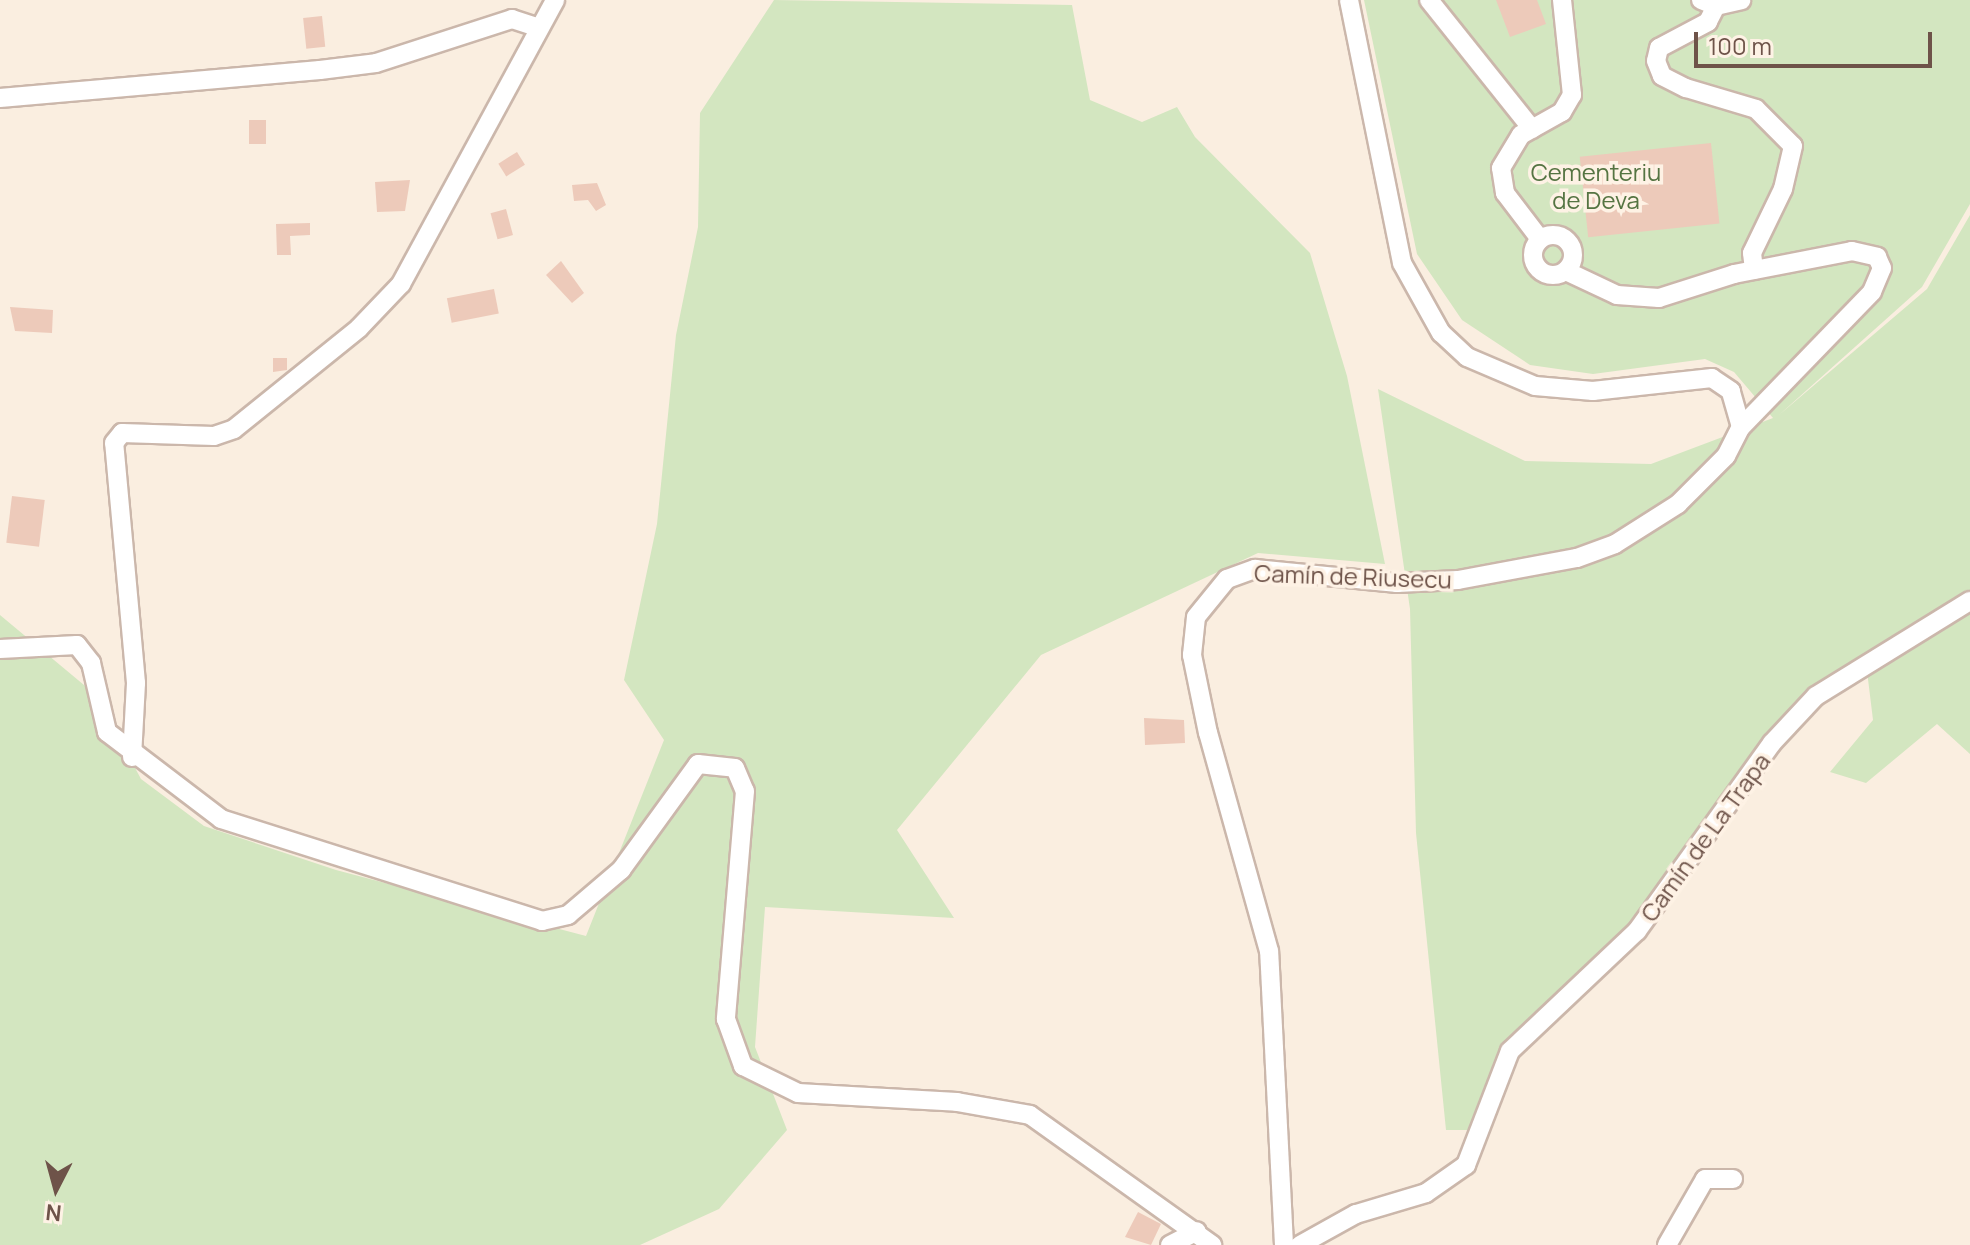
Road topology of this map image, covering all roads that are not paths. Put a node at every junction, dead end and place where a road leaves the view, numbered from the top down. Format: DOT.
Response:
graph roads {
  1 [pos="555,0"];
  2 [pos="1349,0"];
  3 [pos="1429,0"];
  4 [pos="1562,0"];
  5 [pos="1741,0"];
  6 [pos="1709,3"];
  7 [pos="540,28"];
  8 [pos="0,98"];
  9 [pos="1532,129"];
  10 [pos="1540,239"];
  11 [pos="1754,270"];
  12 [pos="1566,271"];
  13 [pos="1741,427"];
  14 [pos="1970,601"];
  15 [pos="0,649"];
  16 [pos="132,757"];
  17 [pos="1733,1179"];
  18 [pos="1195,1238"];
  19 [pos="1282,1241"];
  20 [pos="1170,1245"];
  21 [pos="1212,1245"];
  22 [pos="1300,1245"];
  23 [pos="1667,1245"];
  1 -- 7 [label="street"];
  2 -- 13 [label="street"];
  3 -- 9 [label="street"];
  4 -- 9 [label="street"];
  5 -- 6 [label="street"];
  6 -- 11 [label="street"];
  7 -- 8 [label="street"];
  7 -- 16 [label="street"];
  9 -- 10 [label="street"];
  10 -- 12 [label="street"];
  10 -- 12 [label="street"];
  11 -- 12 [label="street"];
  11 -- 13 [label="street"];
  13 -- 19 [label="street, Camín de Riusecu"];
  14 -- 22 [label="street, Camín de La Trapa"];
  15 -- 16 [label="street"];
  16 -- 18 [label="street"];
  17 -- 23 [label="street"];
  18 -- 20 [label="street"];
  18 -- 21 [label="street"];
}
